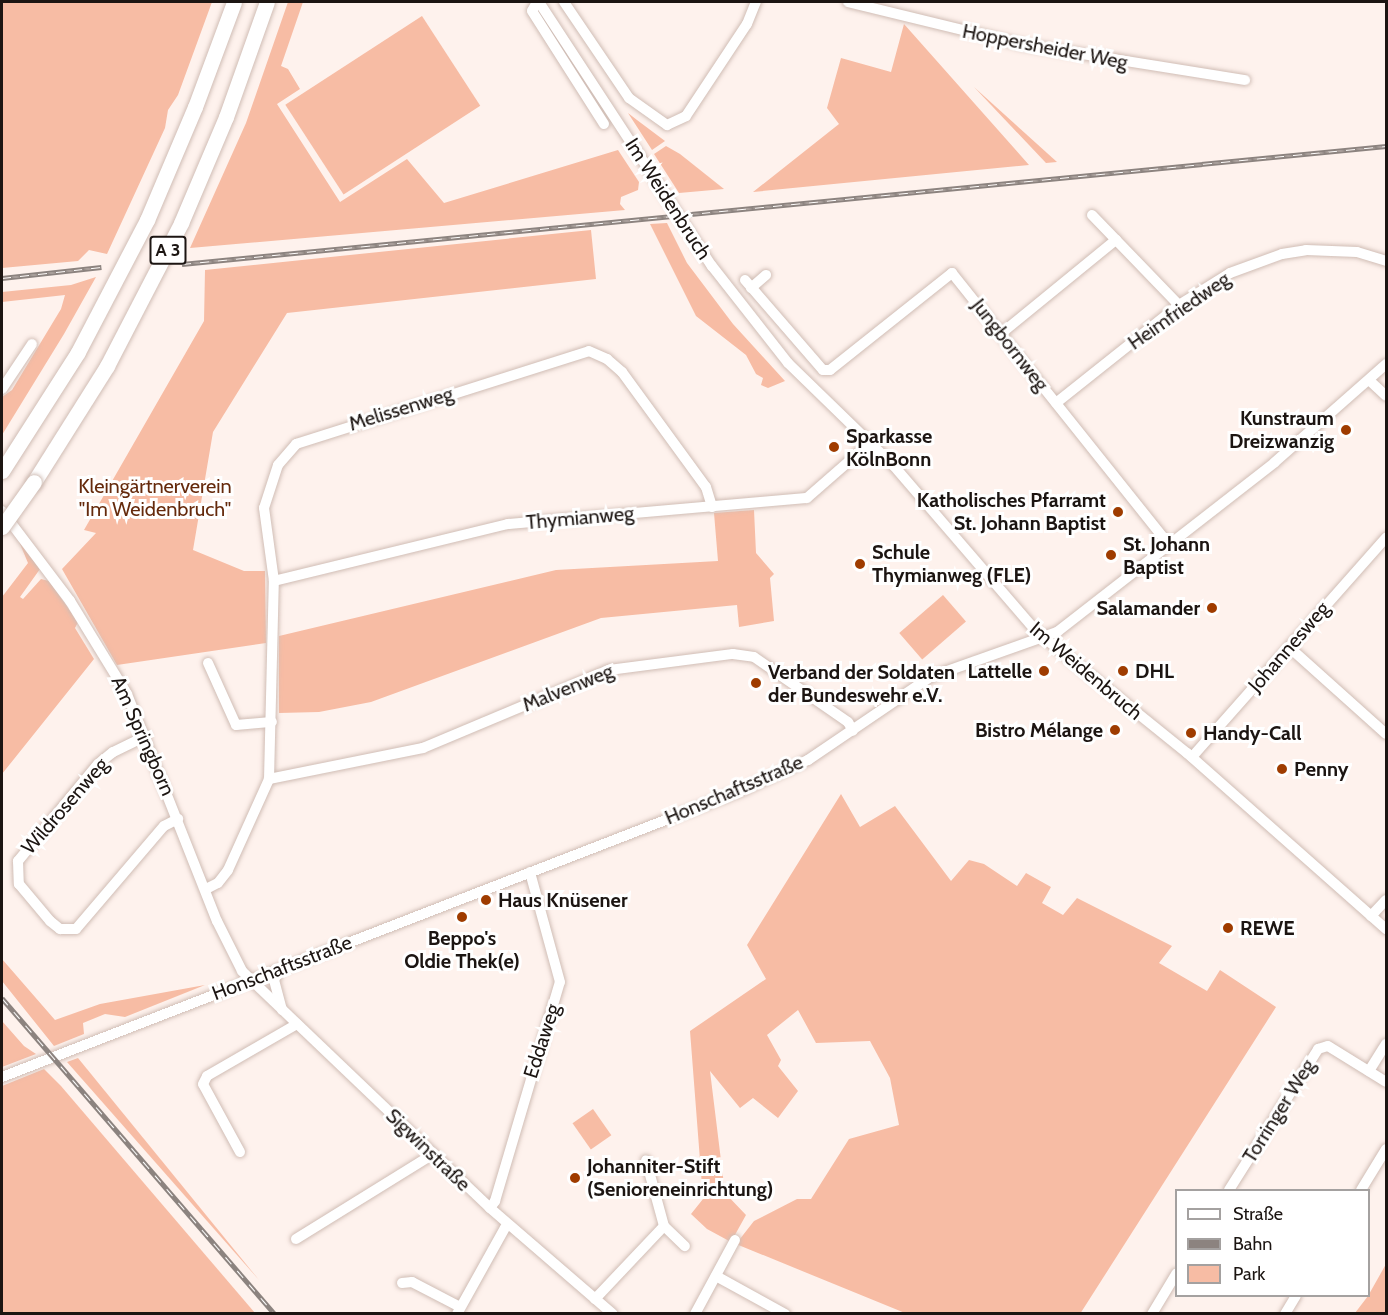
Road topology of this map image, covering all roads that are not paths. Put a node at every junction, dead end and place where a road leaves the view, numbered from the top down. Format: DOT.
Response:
graph roads {
  1 [pos="234,2"];
  2 [pos="267,2"];
  3 [pos="538,2"];
  4 [pos="564,2"];
  5 [pos="756,2"];
  6 [pos="848,2"];
  7 [pos="1245,80"];
  8 [pos="604,124"];
  9 [pos="1092,215"];
  10 [pos="1116,240"];
  11 [pos="1386,261"];
  12 [pos="766,275"];
  13 [pos="1179,305"];
  14 [pos="1003,332"];
  15 [pos="32,344"];
  16 [pos="1386,364"];
  17 [pos="823,370"];
  18 [pos="1369,380"];
  19 [pos="810,386"];
  20 [pos="2,389"];
  21 [pos="1386,396"];
  22 [pos="1056,403"];
  23 [pos="871,442"];
  24 [pos="6,465"];
  25 [pos="712,507"];
  26 [pos="2,511"];
  27 [pos="2,527"];
  28 [pos="1386,538"];
  29 [pos="1169,545"];
  30 [pos="274,581"];
  31 [pos="1044,638"];
  32 [pos="1289,647"];
  33 [pos="208,663"];
  34 [pos="272,722"];
  35 [pos="853,730"];
  36 [pos="1385,730"];
  37 [pos="146,736"];
  38 [pos="1192,757"];
  39 [pos="269,779"];
  40 [pos="178,819"];
  41 [pos="530,872"];
  42 [pos="206,889"];
  43 [pos="1386,900"];
  44 [pos="1371,916"];
  45 [pos="1386,929"];
  46 [pos="280,969"];
  47 [pos="249,980"];
  48 [pos="282,1010"];
  49 [pos="297,1024"];
  50 [pos="1386,1044"];
  51 [pos="1369,1071"];
  52 [pos="2,1077"];
  53 [pos="1386,1082"];
  54 [pos="1386,1149"];
  55 [pos="240,1152"];
  56 [pos="433,1154"];
  57 [pos="646,1160"];
  58 [pos="1230,1189"];
  59 [pos="1362,1189"];
  60 [pos="490,1208"];
  61 [pos="507,1224"];
  62 [pos="664,1226"];
  63 [pos="296,1239"];
  64 [pos="735,1240"];
  65 [pos="685,1246"];
  66 [pos="716,1276"];
  67 [pos="1175,1276"];
  68 [pos="402,1283"];
  69 [pos="1295,1297"];
  70 [pos="595,1299"];
  71 [pos="458,1310"];
  72 [pos="613,1314"];
  73 [pos="695,1314"];
  74 [pos="784,1314"];
  75 [pos="1152,1314"];
  76 [pos="1285,1314"];
  1 -- 24 [label="highway, A 3"];
  2 -- 27 [label="highway, A 3, bridge"];
  3 -- 8 [label="street, Im Weidenbruch"];
  3 -- 19 [label="street, Im Weidenbruch"];
  4 -- 5 [label="street"];
  6 -- 7 [label="street, Hoppersheider Weg"];
  9 -- 10 [label="street"];
  10 -- 13 [label="street"];
  10 -- 14 [label="street"];
  11 -- 13 [label="street, Heimfriedweg"];
  12 -- 17 [label="street"];
  13 -- 22 [label="street, Heimfriedweg"];
  14 -- 17 [label="street, Jungbornweg"];
  14 -- 22 [label="street, Jungbornweg"];
  15 -- 20 [label="street"];
  16 -- 18 [label="street, Honschaftsstraße"];
  17 -- 19 [label="street"];
  18 -- 21 [label="street"];
  18 -- 29 [label="street, Honschaftsstraße"];
  19 -- 23 [label="street, Im Weidenbruch"];
  22 -- 29 [label="street, Jungbornweg"];
  23 -- 25 [label="street, Thymianweg"];
  23 -- 31 [label="street, Im Weidenbruch"];
  25 -- 30 [label="street, Thymianweg"];
  25 -- 30 [label="street, Melissenweg"];
  26 -- 37 [label="street, Am Springborn"];
  28 -- 32 [label="street, Johannesweg"];
  29 -- 31 [label="street, Honschaftsstraße"];
  30 -- 34 [label="street, Melissenweg"];
  31 -- 35 [label="street, Honschaftsstraße"];
  31 -- 38 [label="street, Im Weidenbruch"];
  32 -- 36 [label="street"];
  32 -- 38 [label="street, Johannesweg"];
  33 -- 34 [label="street"];
  34 -- 39 [label="street, Melissenweg"];
  35 -- 39 [label="street, Malvenweg"];
  35 -- 41 [label="street, Honschaftsstraße"];
  37 -- 40 [label="street, Am Springborn"];
  37 -- 40 [label="street, Wildrosenweg"];
  38 -- 44 [label="street, Im Weidenbruch"];
  39 -- 42 [label="street, Melissenweg"];
  40 -- 42 [label="street, Am Springborn"];
  41 -- 46 [label="street, Honschaftsstraße"];
  41 -- 60 [label="street, Eddaweg"];
  42 -- 47 [label="street, Am Springborn"];
  43 -- 44 [label="street"];
  44 -- 45 [label="street, Im Weidenbruch"];
  46 -- 47 [label="street, Honschaftsstraße"];
  46 -- 48 [label="street"];
  47 -- 48 [label="street, Sigwinstraße"];
  47 -- 52 [label="street, Honschaftsstraße"];
  48 -- 49 [label="street, Sigwinstraße"];
  49 -- 55 [label="street"];
  49 -- 56 [label="street, Sigwinstraße"];
  50 -- 51 [label="street"];
  51 -- 53 [label="street, Torringer Weg"];
  51 -- 58 [label="street, Torringer Weg"];
  54 -- 59 [label="street"];
  56 -- 60 [label="street, Sigwinstraße"];
  56 -- 63 [label="street"];
  57 -- 62 [label="street"];
  60 -- 61 [label="street, Sigwinstraße"];
  61 -- 70 [label="street, Sigwinstraße"];
  61 -- 71 [label="street"];
  62 -- 65 [label="street"];
  62 -- 70 [label="street"];
  64 -- 66 [label="street"];
  66 -- 73 [label="street"];
  66 -- 74 [label="street"];
  67 -- 75 [label="street"];
  68 -- 71 [label="street"];
  69 -- 76 [label="street"];
  70 -- 72 [label="street, Sigwinstraße"];
}
